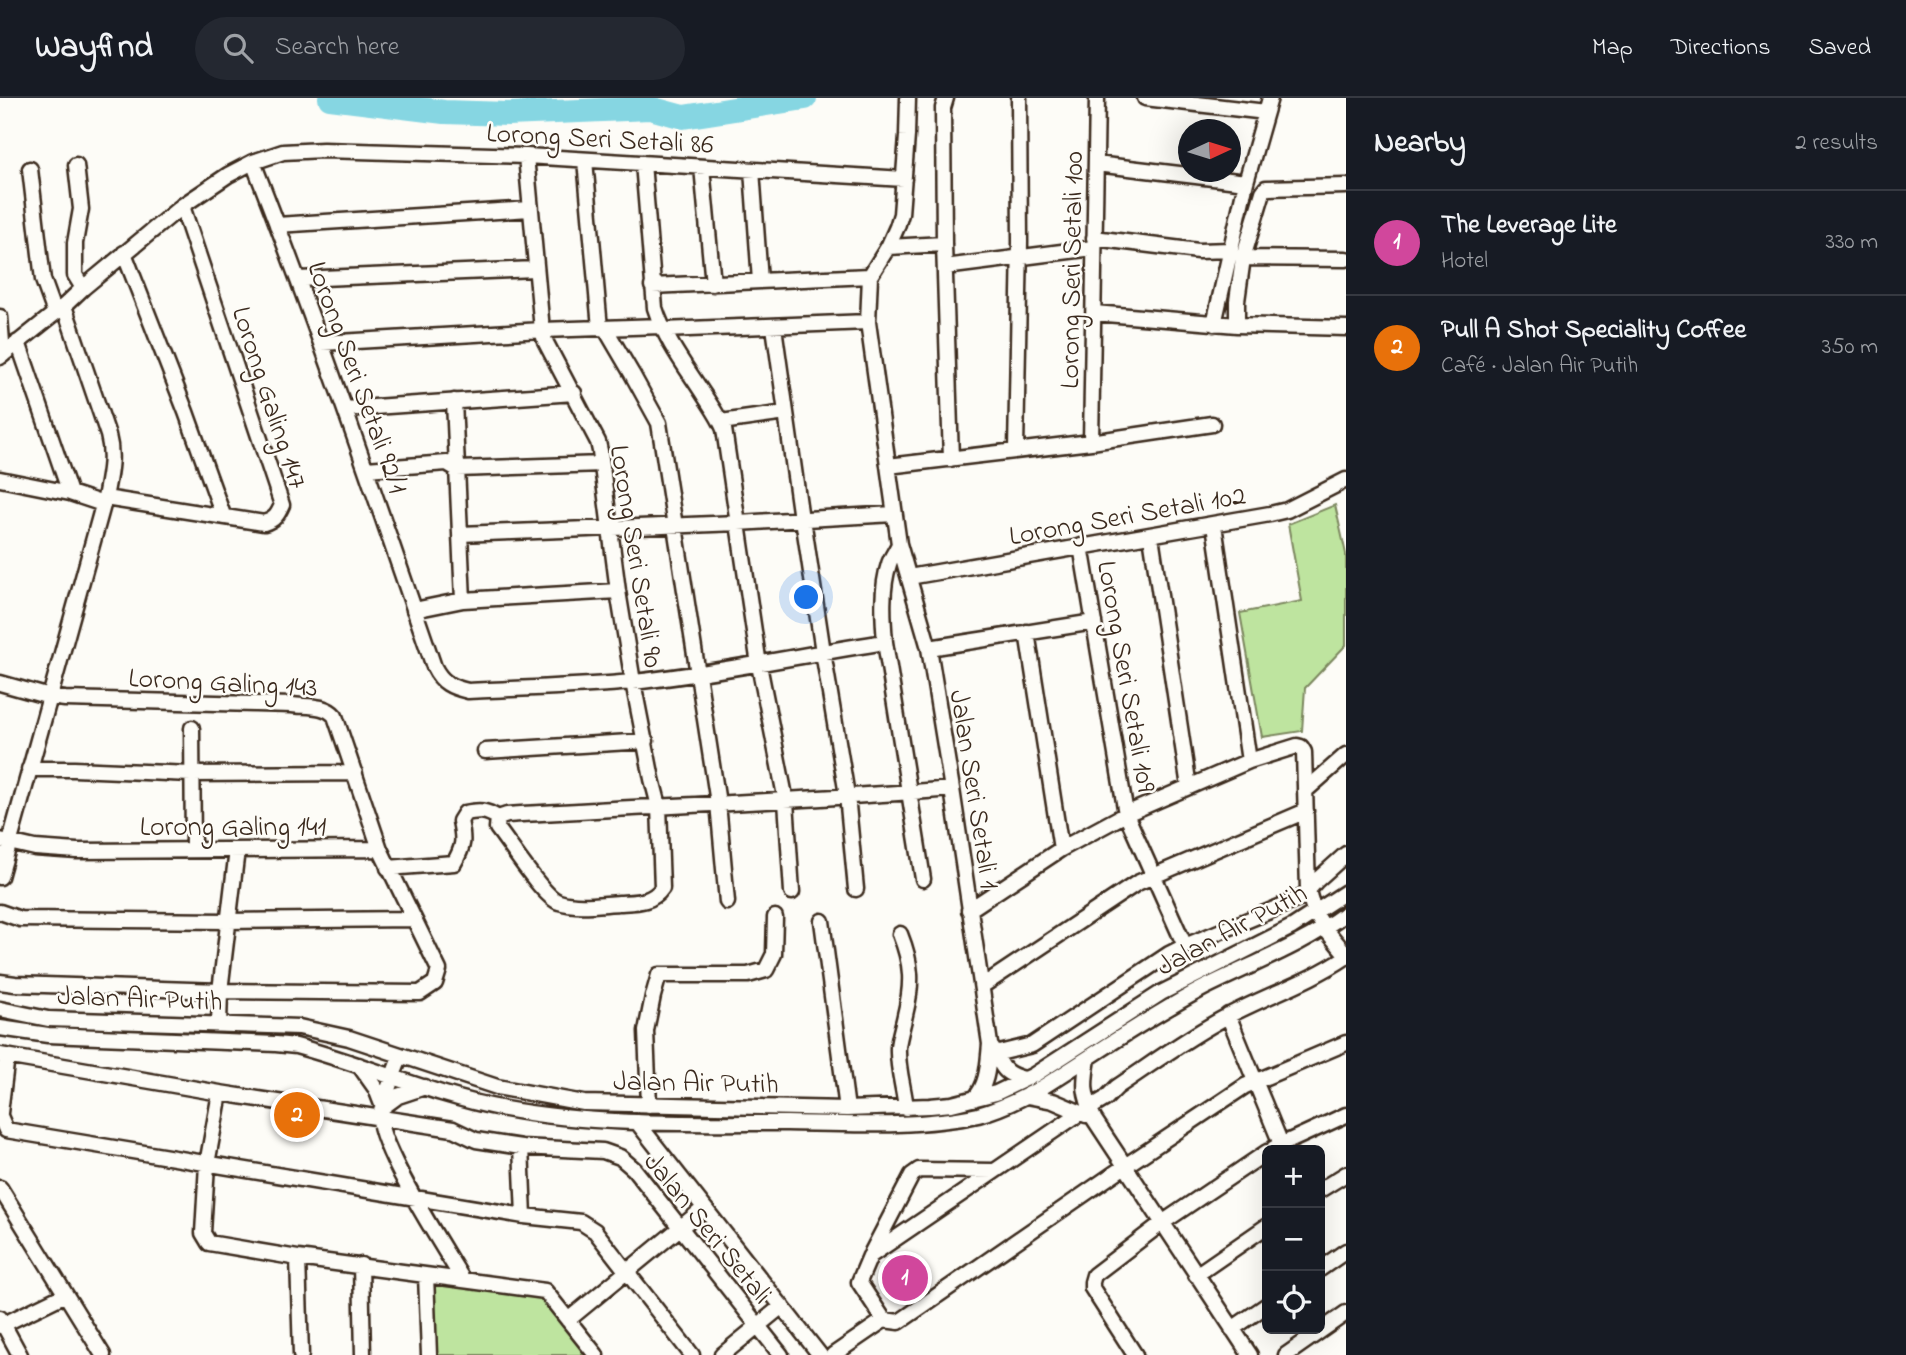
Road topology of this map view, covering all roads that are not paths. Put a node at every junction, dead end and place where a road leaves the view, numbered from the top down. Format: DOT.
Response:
graph roads {
  1 [pos="908,98"];
  2 [pos="1019,98"];
  3 [pos="1097,98"];
  4 [pos="1145,98"];
  5 [pos="945,99"];
  6 [pos="1268,105"];
  7 [pos="526,156"];
  8 [pos="585,160"];
  9 [pos="253,162"];
  10 [pos="643,163"];
  11 [pos="76,164"];
  12 [pos="1096,164"];
  13 [pos="702,167"];
  14 [pos="30,169"];
  15 [pos="751,170"];
  16 [pos="904,179"];
  17 [pos="1246,182"];
  18 [pos="1346,186"];
  19 [pos="182,206"];
  20 [pos="530,209"];
  21 [pos="277,225"];
  22 [pos="1094,243"];
  23 [pos="944,244"];
  24 [pos="888,247"];
  25 [pos="124,253"];
  26 [pos="1237,254"];
  27 [pos="1019,257"];
  28 [pos="1346,259"];
  29 [pos="945,267"];
  30 [pos="536,269"];
  31 [pos="870,276"];
  32 [pos="298,279"];
  33 [pos="760,281"];
  34 [pos="713,284"];
  35 [pos="652,286"];
  36 [pos="83,288"];
  37 [pos="60,310"];
  38 [pos="1094,313"];
  39 [pos="0,317"];
  40 [pos="868,322"];
  41 [pos="1214,324"];
  42 [pos="1237,325"];
  43 [pos="774,327"];
  44 [pos="602,328"];
  45 [pos="662,328"];
  46 [pos="1346,328"];
  47 [pos="542,330"];
  48 [pos="18,342"];
  49 [pos="321,343"];
  50 [pos="1,356"];
  51 [pos="574,393"];
  52 [pos="454,401"];
  53 [pos="345,409"];
  54 [pos="786,413"];
  55 [pos="722,422"];
  56 [pos="1212,424"];
  57 [pos="1091,442"];
  58 [pos="1017,450"];
  59 [pos="951,459"];
  60 [pos="602,464"];
  61 [pos="888,466"];
  62 [pos="366,469"];
  63 [pos="457,470"];
  64 [pos="0,479"];
  65 [pos="1345,484"];
  66 [pos="70,493"];
  67 [pos="104,500"];
  68 [pos="894,514"];
  69 [pos="223,515"];
  70 [pos="802,519"];
  71 [pos="738,523"];
  72 [pos="675,525"];
  73 [pos="1213,525"];
  74 [pos="611,527"];
  75 [pos="460,534"];
  76 [pos="1151,536"];
  77 [pos="899,544"];
  78 [pos="1081,547"];
  79 [pos="909,577"];
  80 [pos="618,591"];
  81 [pos="463,600"];
  82 [pos="414,610"];
  83 [pos="1094,622"];
  84 [pos="1027,632"];
  85 [pos="885,642"];
  86 [pos="929,648"];
  87 [pos="823,652"];
  88 [pos="759,665"];
  89 [pos="697,673"];
  90 [pos="632,682"];
  91 [pos="0,683"];
  92 [pos="50,697"];
  93 [pos="192,728"];
  94 [pos="646,741"];
  95 [pos="485,751"];
  96 [pos="1346,755"];
  97 [pos="1250,761"];
  98 [pos="29,769"];
  99 [pos="355,773"];
  100 [pos="191,774"];
  101 [pos="1189,787"];
  102 [pos="952,789"];
  103 [pos="1305,791"];
  104 [pos="909,793"];
  105 [pos="847,795"];
  106 [pos="786,801"];
  107 [pos="718,803"];
  108 [pos="660,806"];
  109 [pos="1306,811"];
  110 [pos="1126,814"];
  111 [pos="498,818"];
  112 [pos="5,841"];
  113 [pos="380,849"];
  114 [pos="1061,849"];
  115 [pos="193,850"];
  116 [pos="237,850"];
  117 [pos="1346,854"];
  118 [pos="388,868"];
  119 [pos="1153,876"];
  120 [pos="0,877"];
  121 [pos="923,879"];
  122 [pos="856,889"];
  123 [pos="1308,890"];
  124 [pos="792,892"];
  125 [pos="1346,892"];
  126 [pos="727,902"];
  127 [pos="969,910"];
  128 [pos="0,912"];
  129 [pos="1346,913"];
  130 [pos="1314,914"];
  131 [pos="775,917"];
  132 [pos="412,919"];
  133 [pos="228,921"];
  134 [pos="822,921"];
  135 [pos="1325,928"];
  136 [pos="900,934"];
  137 [pos="1185,946"];
  138 [pos="1346,955"];
  139 [pos="0,982"];
  140 [pos="982,986"];
  141 [pos="220,991"];
  142 [pos="6,1011"];
  143 [pos="1228,1015"];
  144 [pos="219,1024"];
  145 [pos="1,1032"];
  146 [pos="1346,1043"];
  147 [pos="993,1049"];
  148 [pos="401,1055"];
  149 [pos="4,1056"];
  150 [pos="1088,1059"];
  151 [pos="359,1065"];
  152 [pos="393,1076"];
  153 [pos="1025,1079"];
  154 [pos="1254,1081"];
  155 [pos="426,1087"];
  156 [pos="220,1093"];
  157 [pos="1027,1096"];
  158 [pos="974,1100"];
  159 [pos="649,1105"];
  160 [pos="906,1108"];
  161 [pos="847,1109"];
  162 [pos="382,1113"];
  163 [pos="1088,1113"];
  164 [pos="0,1114"];
  165 [pos="1345,1117"];
  166 [pos="637,1122"];
  167 [pos="1272,1145"];
  168 [pos="1282,1145"];
  169 [pos="522,1147"];
  170 [pos="1262,1156"];
  171 [pos="207,1164"];
  172 [pos="1125,1166"];
  173 [pos="994,1171"];
  174 [pos="1346,1174"];
  175 [pos="1325,1187"];
  176 [pos="0,1188"];
  177 [pos="415,1198"];
  178 [pos="703,1209"];
  179 [pos="524,1216"];
  180 [pos="1162,1223"];
  181 [pos="680,1228"];
  182 [pos="1262,1229"];
  183 [pos="1346,1251"];
  184 [pos="870,1256"];
  185 [pos="298,1258"];
  186 [pos="361,1265"];
  187 [pos="1325,1266"];
  188 [pos="627,1272"];
  189 [pos="426,1275"];
  190 [pos="1196,1275"];
  191 [pos="463,1280"];
  192 [pos="64,1295"];
  193 [pos="782,1306"];
  194 [pos="1262,1308"];
  195 [pos="1346,1313"];
  196 [pos="568,1320"];
  197 [pos="884,1320"];
  198 [pos="1,1322"];
  199 [pos="758,1326"];
  200 [pos="1232,1329"];
  201 [pos="20,1355"];
  202 [pos="103,1355"];
  203 [pos="301,1355"];
  204 [pos="363,1355"];
  205 [pos="429,1355"];
  206 [pos="596,1355"];
  207 [pos="692,1355"];
  208 [pos="723,1355"];
  209 [pos="781,1355"];
  210 [pos="820,1355"];
  211 [pos="833,1355"];
  212 [pos="1135,1355"];
  213 [pos="1250,1355"];
  214 [pos="1286,1355"];
  1 -- 16 [label="street, Jalan Seri Setali 1"];
  2 -- 27 [label="street"];
  3 -- 12 [label="street, Lorong Seri Setali 100"];
  4 -- 6 [label="street"];
  5 -- 23 [label="street"];
  6 -- 17 [label="street"];
  7 -- 8 [label="street, Lorong Seri Setali 86"];
  7 -- 9 [label="street, Lorong Seri Setali 86"];
  7 -- 20 [label="street, Lorong Seri Setali 90"];
  8 -- 10 [label="street, Lorong Seri Setali 86"];
  8 -- 44 [label="street"];
  9 -- 19 [label="street, Lorong Seri Setali 86"];
  9 -- 21 [label="street, Lorong Seri Setali 92/1"];
  10 -- 13 [label="street, Lorong Seri Setali 86"];
  10 -- 35 [label="street"];
  11 -- 36 [label="street"];
  12 -- 17 [label="street"];
  12 -- 22 [label="street, Lorong Seri Setali 100"];
  13 -- 15 [label="street, Lorong Seri Setali 86"];
  13 -- 34 [label="street"];
  14 -- 37 [label="street"];
  15 -- 16 [label="street, Lorong Seri Setali 86"];
  15 -- 33 [label="street"];
  16 -- 24 [label="street, Jalan Seri Setali 1"];
  17 -- 26 [label="street"];
  18 -- 26 [label="street"];
  19 -- 25 [label="street, Lorong Seri Setali 86"];
  19 -- 69 [label="street, Lorong Galing 147"];
  20 -- 21 [label="street"];
  20 -- 30 [label="street, Lorong Seri Setali 90"];
  21 -- 32 [label="street, Lorong Seri Setali 92/1"];
  22 -- 26 [label="street"];
  22 -- 27 [label="street"];
  22 -- 38 [label="street, Lorong Seri Setali 100"];
  23 -- 24 [label="street"];
  23 -- 29 [label="street"];
  24 -- 31 [label="street, Jalan Seri Setali 1"];
  25 -- 36 [label="street, Lorong Seri Setali 86"];
  25 -- 69 [label="street"];
  26 -- 28 [label="street"];
  26 -- 41 [label="street"];
  26 -- 42 [label="street"];
  27 -- 29 [label="street"];
  27 -- 58 [label="street"];
  29 -- 59 [label="street"];
  30 -- 32 [label="street"];
  30 -- 47 [label="street, Lorong Seri Setali 90"];
  31 -- 33 [label="street"];
  31 -- 40 [label="street, Jalan Seri Setali 1"];
  32 -- 49 [label="street, Lorong Seri Setali 92/1"];
  33 -- 34 [label="street"];
  34 -- 35 [label="street"];
  35 -- 45 [label="street"];
  36 -- 37 [label="street, Lorong Seri Setali 86"];
  37 -- 48 [label="street, Lorong Seri Setali 86"];
  37 -- 67 [label="street"];
  38 -- 41 [label="street"];
  38 -- 57 [label="street, Lorong Seri Setali 100"];
  39 -- 50 [label="street"];
  40 -- 43 [label="street"];
  40 -- 61 [label="street, Jalan Seri Setali 1"];
  41 -- 42 [label="street"];
  42 -- 46 [label="street"];
  43 -- 45 [label="street"];
  43 -- 54 [label="street"];
  44 -- 45 [label="street"];
  44 -- 47 [label="street"];
  44 -- 72 [label="street"];
  45 -- 55 [label="street"];
  47 -- 49 [label="street"];
  47 -- 51 [label="street, Lorong Seri Setali 90"];
  48 -- 50 [label="street, Lorong Seri Setali 86"];
  48 -- 66 [label="street"];
  49 -- 53 [label="street, Lorong Seri Setali 92/1"];
  51 -- 52 [label="street"];
  51 -- 60 [label="street, Lorong Seri Setali 90"];
  52 -- 53 [label="street"];
  52 -- 63 [label="street"];
  53 -- 62 [label="street, Lorong Seri Setali 92/1"];
  54 -- 55 [label="street"];
  54 -- 70 [label="street"];
  55 -- 71 [label="street"];
  56 -- 57 [label="street"];
  57 -- 58 [label="street"];
  58 -- 59 [label="street"];
  59 -- 61 [label="street"];
  60 -- 63 [label="street"];
  60 -- 74 [label="street, Lorong Seri Setali 90"];
  61 -- 68 [label="street, Jalan Seri Setali 1"];
  62 -- 63 [label="street"];
  62 -- 82 [label="street, Lorong Seri Setali 92/1"];
  63 -- 75 [label="street"];
  64 -- 66 [label="street, Lorong Galing 147"];
  65 -- 73 [label="street, Lorong Seri Setali 102"];
  66 -- 67 [label="street, Lorong Galing 147"];
  67 -- 69 [label="street, Lorong Galing 147"];
  67 -- 92 [label="street"];
  68 -- 70 [label="street"];
  68 -- 77 [label="street, Jalan Seri Setali 1"];
  70 -- 71 [label="street"];
  70 -- 87 [label="street"];
  71 -- 72 [label="street"];
  71 -- 88 [label="street"];
  72 -- 74 [label="street"];
  72 -- 89 [label="street"];
  73 -- 76 [label="street, Lorong Seri Setali 102"];
  73 -- 97 [label="street"];
  74 -- 75 [label="street"];
  74 -- 80 [label="street, Lorong Seri Setali 90"];
  75 -- 81 [label="street"];
  76 -- 78 [label="street, Lorong Seri Setali 102"];
  76 -- 101 [label="street"];
  77 -- 79 [label="street, Jalan Seri Setali 1"];
  77 -- 85 [label="street"];
  78 -- 79 [label="street, Lorong Seri Setali 102"];
  78 -- 83 [label="street, Lorong Seri Setali 109"];
  79 -- 86 [label="street, Jalan Seri Setali 1"];
  80 -- 81 [label="street"];
  80 -- 90 [label="street, Lorong Seri Setali 90"];
  81 -- 82 [label="street"];
  82 -- 90 [label="street, Lorong Seri Setali 92/1"];
  83 -- 84 [label="street"];
  83 -- 110 [label="street, Lorong Seri Setali 109"];
  84 -- 86 [label="street"];
  84 -- 114 [label="street"];
  85 -- 87 [label="street, Lorong Seri Setali 92/1"];
  85 -- 104 [label="street"];
  86 -- 102 [label="street, Jalan Seri Setali 1"];
  87 -- 88 [label="street, Lorong Seri Setali 92/1"];
  87 -- 105 [label="street"];
  88 -- 89 [label="street, Lorong Seri Setali 92/1"];
  88 -- 106 [label="street"];
  89 -- 90 [label="street, Lorong Seri Setali 92/1"];
  89 -- 107 [label="street"];
  90 -- 94 [label="street, Lorong Seri Setali 90"];
  91 -- 92 [label="street, Lorong Galing 143"];
  92 -- 98 [label="street"];
  92 -- 99 [label="street, Lorong Galing 143"];
  93 -- 100 [label="street"];
  94 -- 95 [label="street"];
  94 -- 108 [label="street, Lorong Seri Setali 90"];
  96 -- 103 [label="street"];
  97 -- 101 [label="street"];
  97 -- 103 [label="street"];
  98 -- 100 [label="street"];
  98 -- 112 [label="street"];
  99 -- 100 [label="street"];
  99 -- 113 [label="street, Lorong Galing 143"];
  100 -- 115 [label="street"];
  101 -- 110 [label="street"];
  102 -- 104 [label="street"];
  102 -- 127 [label="street, Jalan Seri Setali 1"];
  103 -- 109 [label="street"];
  104 -- 105 [label="street"];
  104 -- 121 [label="street"];
  105 -- 106 [label="street"];
  105 -- 122 [label="street"];
  106 -- 107 [label="street"];
  106 -- 124 [label="street"];
  107 -- 108 [label="street"];
  107 -- 126 [label="street"];
  108 -- 111 [label="street"];
  108 -- 111 [label="street, Lorong Seri Setali 90"];
  109 -- 119 [label="street"];
  109 -- 123 [label="street"];
  110 -- 114 [label="street"];
  110 -- 119 [label="street, Lorong Seri Setali 109"];
  111 -- 118 [label="street"];
  112 -- 115 [label="street, Lorong Galing 141"];
  112 -- 120 [label="street"];
  113 -- 116 [label="street, Lorong Galing 141"];
  113 -- 118 [label="street"];
  114 -- 127 [label="street"];
  115 -- 116 [label="street, Lorong Galing 141"];
  116 -- 133 [label="street"];
  117 -- 123 [label="street"];
  118 -- 132 [label="street"];
  119 -- 137 [label="street, Lorong Seri Setali 109"];
  119 -- 140 [label="street"];
  123 -- 130 [label="street"];
  123 -- 137 [label="street"];
  125 -- 130 [label="street, Jalan Air Putih"];
  127 -- 140 [label="street, Jalan Seri Setali 1"];
  128 -- 133 [label="street"];
  129 -- 135 [label="street, Jalan Air Putih"];
  130 -- 135 [label="street"];
  130 -- 153 [label="street, Jalan Air Putih"];
  131 -- 159 [label="street"];
  132 -- 133 [label="street"];
  132 -- 141 [label="street"];
  133 -- 141 [label="street"];
  134 -- 161 [label="street"];
  135 -- 138 [label="street"];
  135 -- 150 [label="street, Jalan Air Putih"];
  136 -- 160 [label="street"];
  137 -- 147 [label="street"];
  138 -- 143 [label="street"];
  139 -- 141 [label="street"];
  140 -- 147 [label="street, Jalan Seri Setali 1"];
  141 -- 144 [label="street"];
  142 -- 144 [label="street, Jalan Air Putih"];
  142 -- 145 [label="street"];
  143 -- 154 [label="street"];
  143 -- 163 [label="street"];
  144 -- 148 [label="street, Jalan Air Putih"];
  145 -- 151 [label="street, Jalan Air Putih"];
  146 -- 154 [label="street"];
  147 -- 153 [label="street"];
  147 -- 158 [label="street, Jalan Seri Setali 1"];
  148 -- 152 [label="street"];
  148 -- 159 [label="street, Jalan Air Putih"];
  149 -- 156 [label="street, Jalan Seri Setali"];
  149 -- 164 [label="street"];
  150 -- 157 [label="street, Jalan Air Putih"];
  150 -- 163 [label="street"];
  151 -- 152 [label="street, Jalan Air Putih"];
  151 -- 162 [label="street"];
  152 -- 155 [label="street, Jalan Air Putih"];
  152 -- 162 [label="street"];
  153 -- 158 [label="street, Jalan Air Putih"];
  154 -- 167 [label="street"];
  154 -- 172 [label="street"];
  155 -- 162 [label="street"];
  155 -- 166 [label="street, Jalan Air Putih"];
  156 -- 162 [label="street, Jalan Seri Setali"];
  156 -- 171 [label="street"];
  157 -- 163 [label="street"];
  157 -- 166 [label="street, Jalan Air Putih"];
  158 -- 160 [label="street, Jalan Air Putih"];
  159 -- 161 [label="street, Jalan Air Putih"];
  160 -- 161 [label="street, Jalan Air Putih"];
  162 -- 169 [label="street, Jalan Seri Setali"];
  162 -- 177 [label="street"];
  163 -- 172 [label="street"];
  163 -- 173 [label="street"];
  164 -- 171 [label="street"];
  165 -- 168 [label="street"];
  166 -- 178 [label="street"];
  169 -- 179 [label="street"];
  169 -- 181 [label="street, Jalan Seri Setali"];
  170 -- 180 [label="street"];
  171 -- 177 [label="street"];
  171 -- 185 [label="street"];
  172 -- 180 [label="street"];
  172 -- 197 [label="street"];
  173 -- 184 [label="street"];
  173 -- 184 [label="street"];
  174 -- 175 [label="street"];
  176 -- 192 [label="street"];
  177 -- 179 [label="street"];
  177 -- 191 [label="street"];
  178 -- 181 [label="street"];
  178 -- 193 [label="street"];
  179 -- 188 [label="street"];
  180 -- 190 [label="street"];
  180 -- 212 [label="street"];
  181 -- 188 [label="street"];
  181 -- 199 [label="street, Jalan Seri Setali"];
  182 -- 190 [label="street"];
  183 -- 187 [label="street"];
  184 -- 197 [label="street"];
  185 -- 186 [label="street"];
  185 -- 203 [label="street"];
  186 -- 189 [label="street"];
  186 -- 204 [label="street"];
  188 -- 196 [label="street"];
  188 -- 207 [label="street"];
  189 -- 191 [label="street"];
  189 -- 205 [label="street"];
  190 -- 200 [label="street"];
  191 -- 196 [label="street"];
  192 -- 198 [label="street"];
  192 -- 202 [label="street"];
  193 -- 199 [label="street"];
  193 -- 210 [label="street"];
  194 -- 200 [label="street"];
  195 -- 214 [label="street"];
  196 -- 206 [label="street"];
  197 -- 211 [label="street"];
  198 -- 201 [label="street"];
  199 -- 208 [label="street"];
  199 -- 209 [label="street, Jalan Seri Setali"];
  200 -- 213 [label="street"];
}
